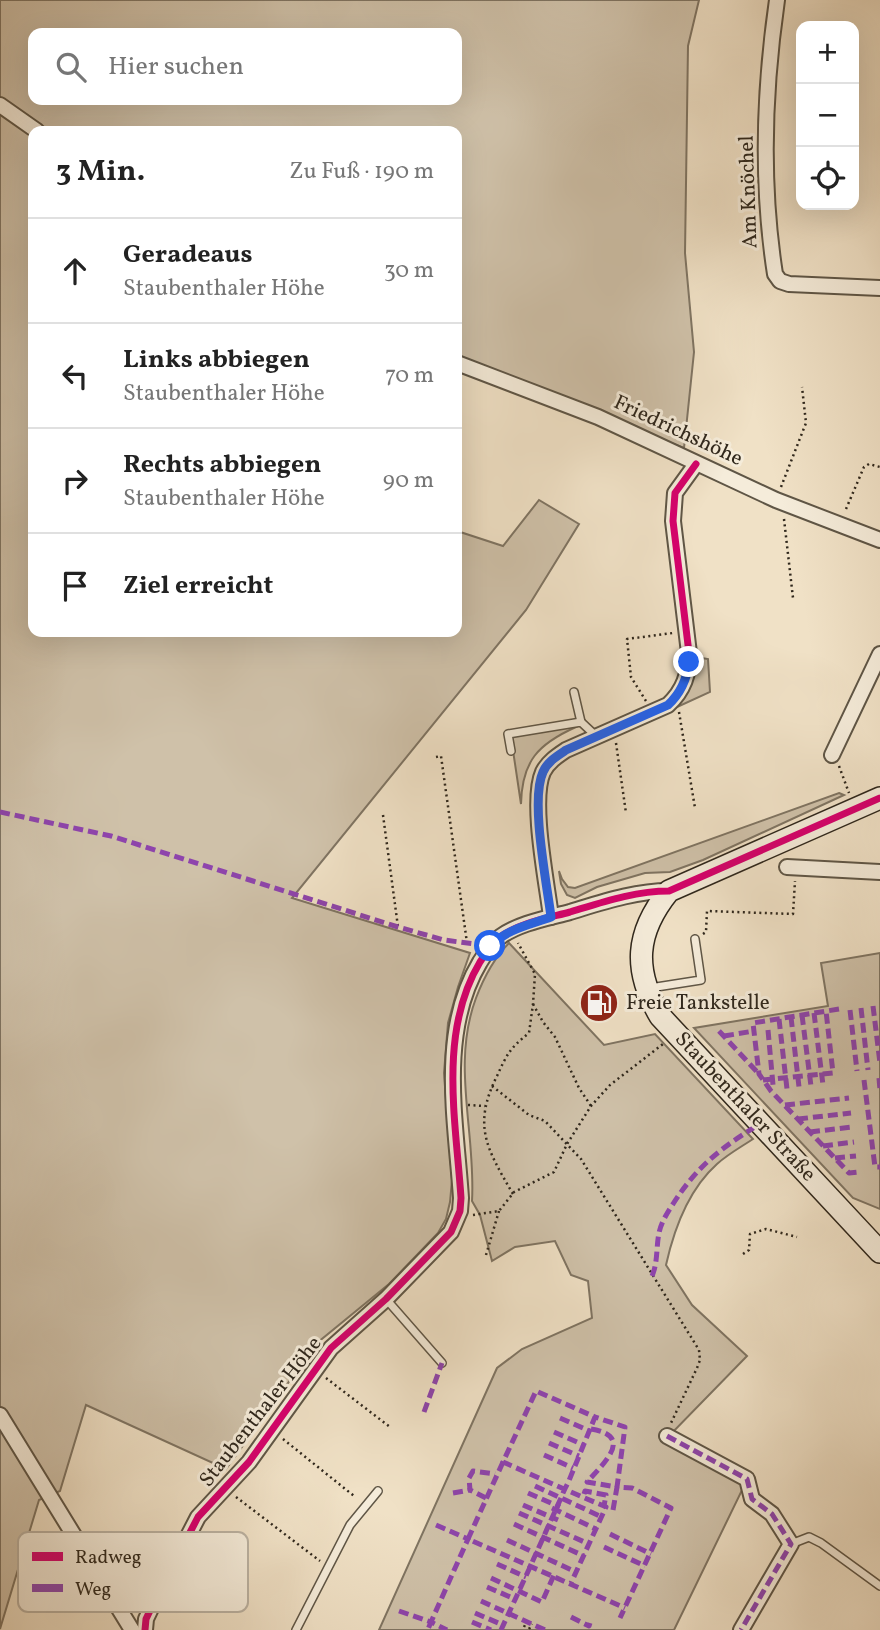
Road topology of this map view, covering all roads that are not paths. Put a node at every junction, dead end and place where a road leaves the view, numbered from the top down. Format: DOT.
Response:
graph roads {
  1 [pos="777,0"];
  2 [pos="0,105"];
  3 [pos="30,126"];
  4 [pos="880,288"];
  5 [pos="462,365"];
  6 [pos="696,464"];
  7 [pos="879,538"];
  8 [pos="880,654"];
  9 [pos="574,692"];
  10 [pos="581,722"];
  11 [pos="596,737"];
  12 [pos="511,751"];
  13 [pos="832,755"];
  14 [pos="880,798"];
  15 [pos="792,867"];
  16 [pos="880,872"];
  17 [pos="669,891"];
  18 [pos="551,917"];
  19 [pos="695,939"];
  20 [pos="646,989"];
  21 [pos="880,1252"];
  22 [pos="386,1299"];
  23 [pos="443,1363"];
  24 [pos="0,1415"];
  25 [pos="667,1436"];
  26 [pos="378,1491"];
  27 [pos="72,1532"];
  28 [pos="190,1532"];
  29 [pos="791,1544"];
  30 [pos="880,1586"];
  31 [pos="121,1612"];
  32 [pos="149,1612"];
  33 [pos="132,1630"];
  34 [pos="145,1630"];
  35 [pos="296,1630"];
  36 [pos="741,1630"];
  1 -- 4 [label="street, Am Knöchel"];
  2 -- 3 [label="street"];
  5 -- 6 [label="street, Friedrichshöhe"];
  6 -- 7 [label="street, Friedrichshöhe"];
  6 -- 11 [label="street"];
  8 -- 13 [label="street"];
  9 -- 10 [label="lane"];
  10 -- 11 [label="lane"];
  10 -- 12 [label="lane"];
  11 -- 18 [label="street"];
  14 -- 17 [label="main road"];
  15 -- 16 [label="street"];
  17 -- 18 [label="street"];
  17 -- 20 [label="main road, Staubenthaler Straße"];
  18 -- 22 [label="street, Staubenthaler Höhe"];
  19 -- 20 [label="lane"];
  20 -- 21 [label="main road, Staubenthaler Straße"];
  22 -- 23 [label="lane"];
  22 -- 28 [label="street, Staubenthaler Höhe"];
  24 -- 27 [label="street"];
  25 -- 29 [label="street"];
  26 -- 35 [label="lane"];
  29 -- 30 [label="lane"];
  29 -- 36 [label="street"];
  31 -- 33 [label="street"];
  32 -- 34 [label="street, Staubenthaler Höhe"];
}
